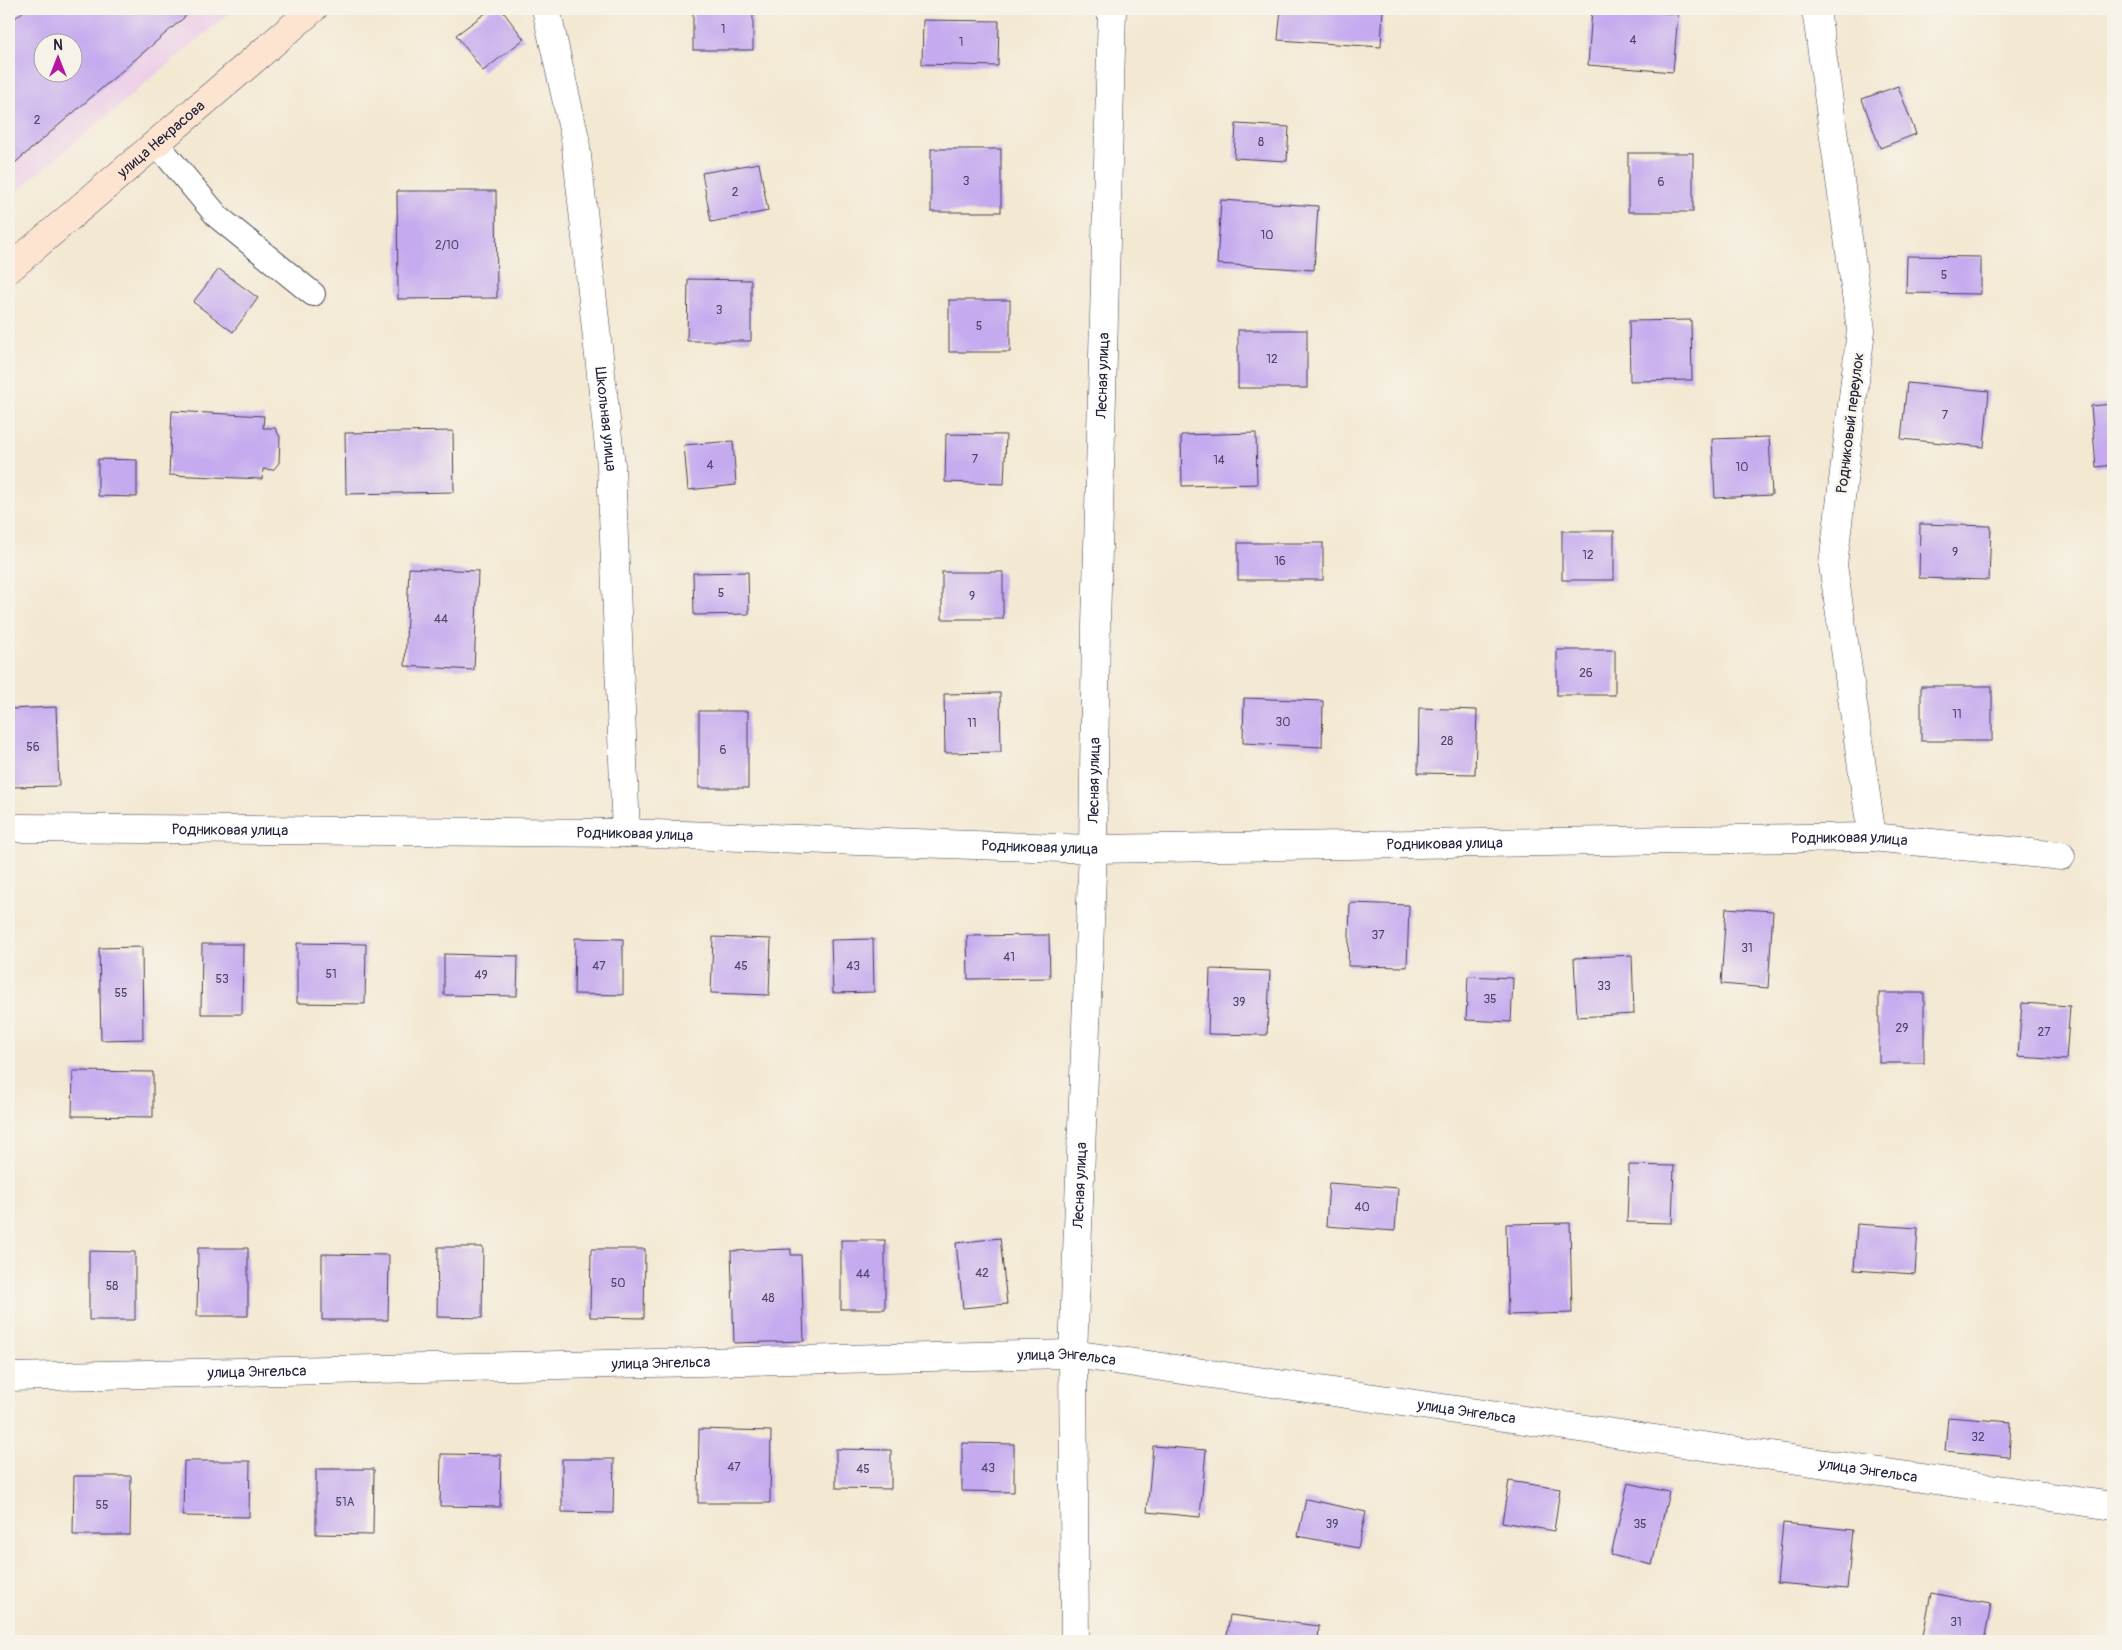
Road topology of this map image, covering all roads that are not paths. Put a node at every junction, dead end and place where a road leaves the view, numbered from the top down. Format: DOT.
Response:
graph roads {
  1 [pos="313,9"];
  2 [pos="546,9"];
  3 [pos="1112,9"];
  4 [pos="1816,9"];
  5 [pos="157,144"];
  6 [pos="9,269"];
  7 [pos="313,294"];
  8 [pos="19,828"];
  9 [pos="626,833"];
  10 [pos="1872,837"];
  11 [pos="1093,848"];
  12 [pos="2061,856"];
  13 [pos="1072,1354"];
  14 [pos="9,1377"];
  15 [pos="2113,1506"];
  16 [pos="1075,1641"];
  1 -- 5 [label="street, улица Некрасова"];
  2 -- 9 [label="street, Школьная улица"];
  3 -- 11 [label="street, Лесная улица"];
  4 -- 10 [label="street, Родниковый переулок"];
  5 -- 6 [label="street, улица Некрасова"];
  5 -- 7 [label="lane"];
  8 -- 9 [label="street, Родниковая улица"];
  9 -- 11 [label="street, Родниковая улица"];
  10 -- 11 [label="street, Родниковая улица"];
  10 -- 12 [label="street, Родниковая улица"];
  11 -- 13 [label="street, Лесная улица"];
  13 -- 14 [label="street, улица Энгельса"];
  13 -- 15 [label="street, улица Энгельса"];
  13 -- 16 [label="street, Лесная улица"];
}
